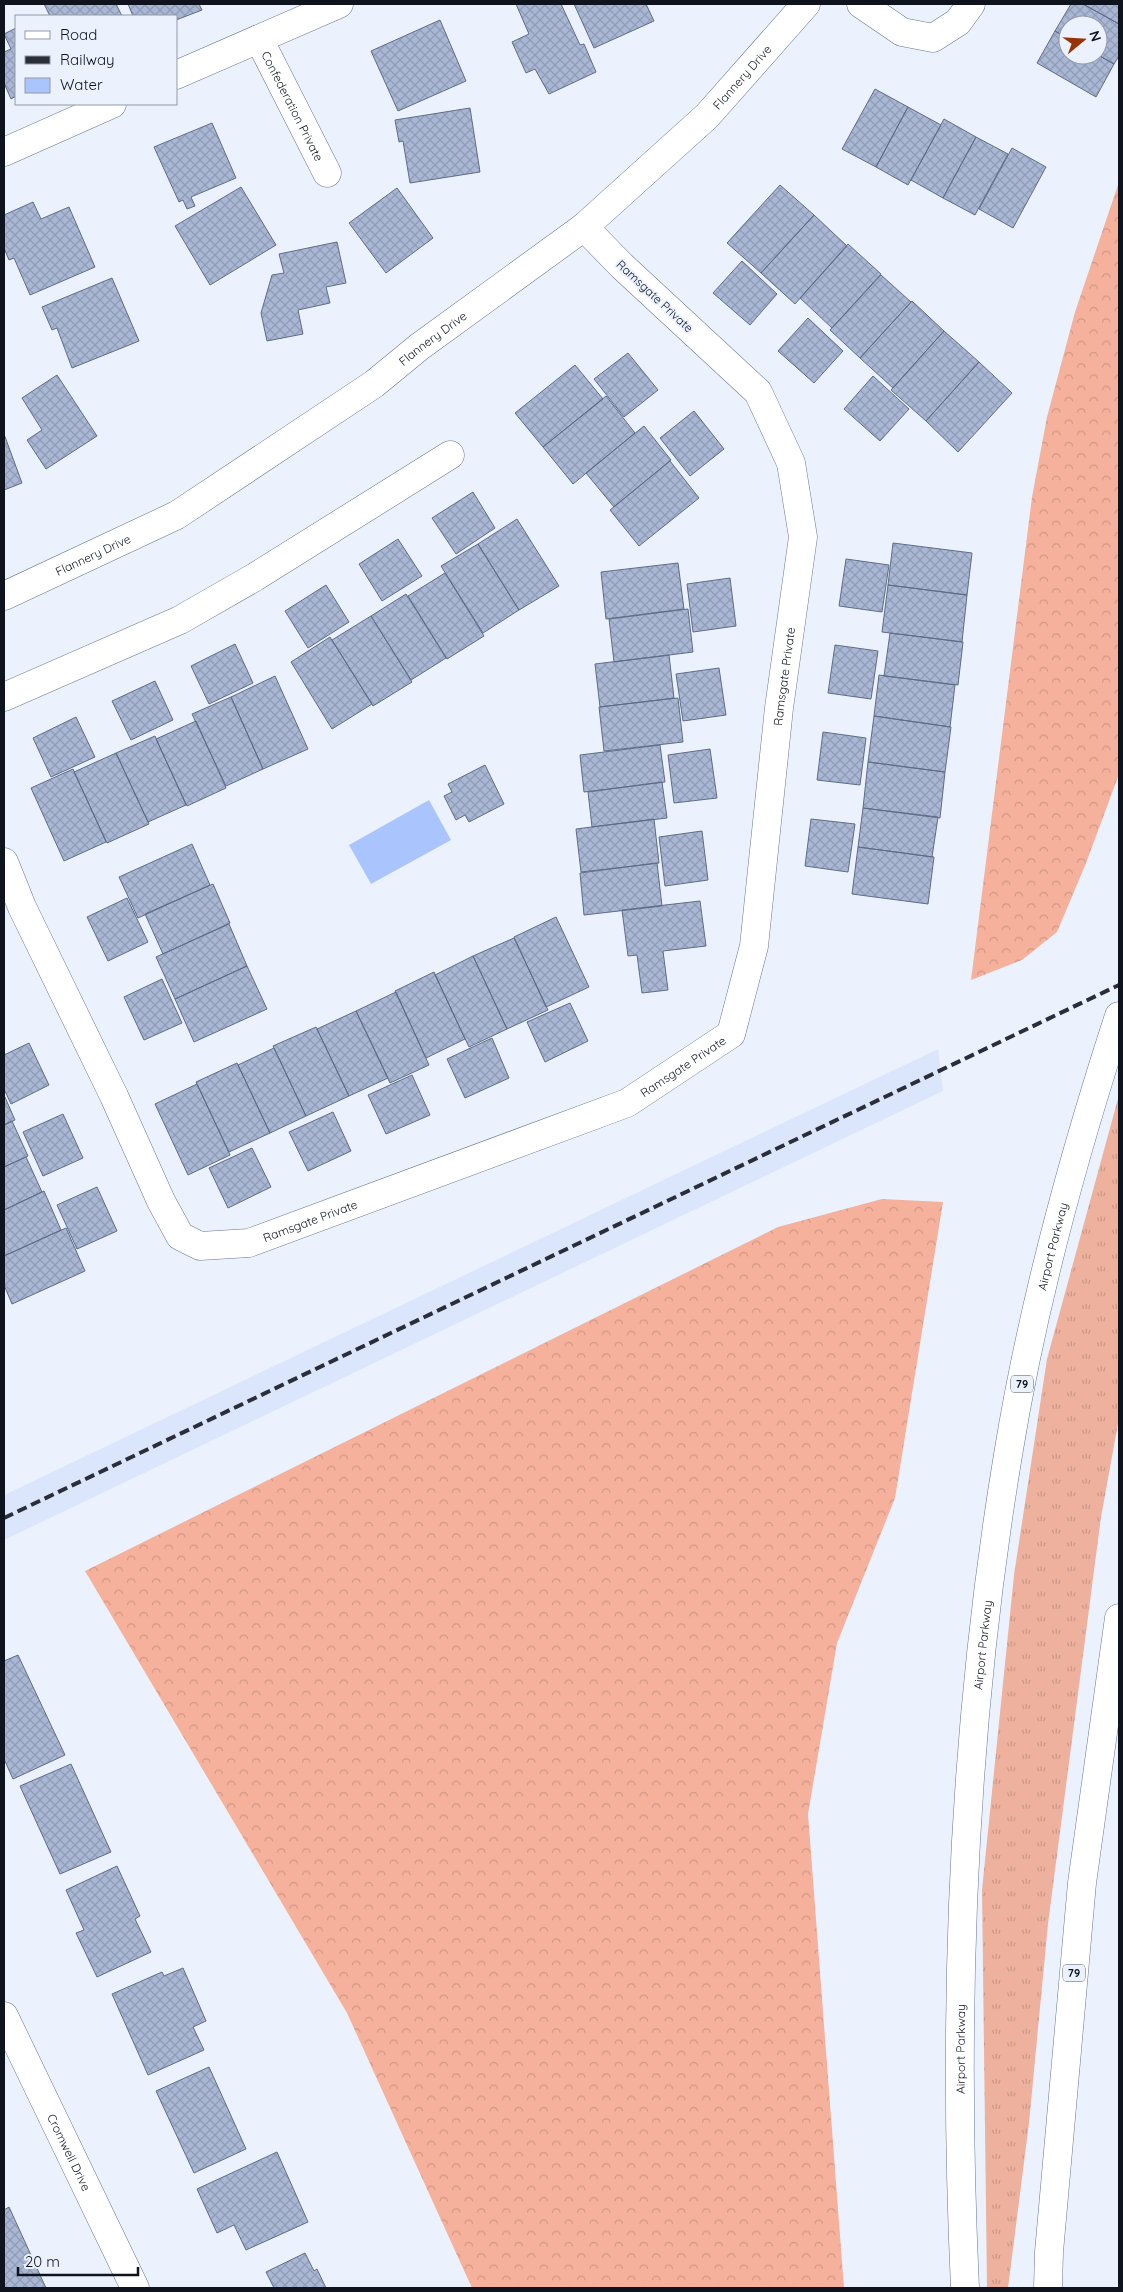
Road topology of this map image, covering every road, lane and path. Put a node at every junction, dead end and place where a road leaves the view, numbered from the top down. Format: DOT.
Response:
graph roads {
  1 [pos="339,4"];
  2 [pos="806,4"];
  3 [pos="861,4"];
  4 [pos="971,4"];
  5 [pos="259,39"];
  6 [pos="178,75"];
  7 [pos="110,105"];
  8 [pos="4,152"];
  9 [pos="326,173"];
  10 [pos="584,227"];
  11 [pos="450,455"];
  12 [pos="4,596"];
  13 [pos="4,697"];
  14 [pos="4,862"];
  15 [pos="1119,1016"];
  16 [pos="1119,1618"];
  17 [pos="4,2016"];
  18 [pos="135,2288"];
  19 [pos="965,2288"];
  20 [pos="1048,2288"];
  1 -- 5 [label="main road, Confederation Private"];
  2 -- 10 [label="main road, Flannery Drive"];
  3 -- 4 [label="main road"];
  5 -- 6 [label="main road, Confederation Private"];
  5 -- 9 [label="main road, Confederation Private"];
  7 -- 8 [label="main road"];
  10 -- 12 [label="main road, Flannery Drive"];
  10 -- 14 [label="main road, Ramsgate Private"];
  11 -- 13 [label="main road"];
  15 -- 19 [label="main road, Airport Parkway / 79"];
  16 -- 20 [label="main road, 79"];
  17 -- 18 [label="main road, Cromwell Drive"];
}
